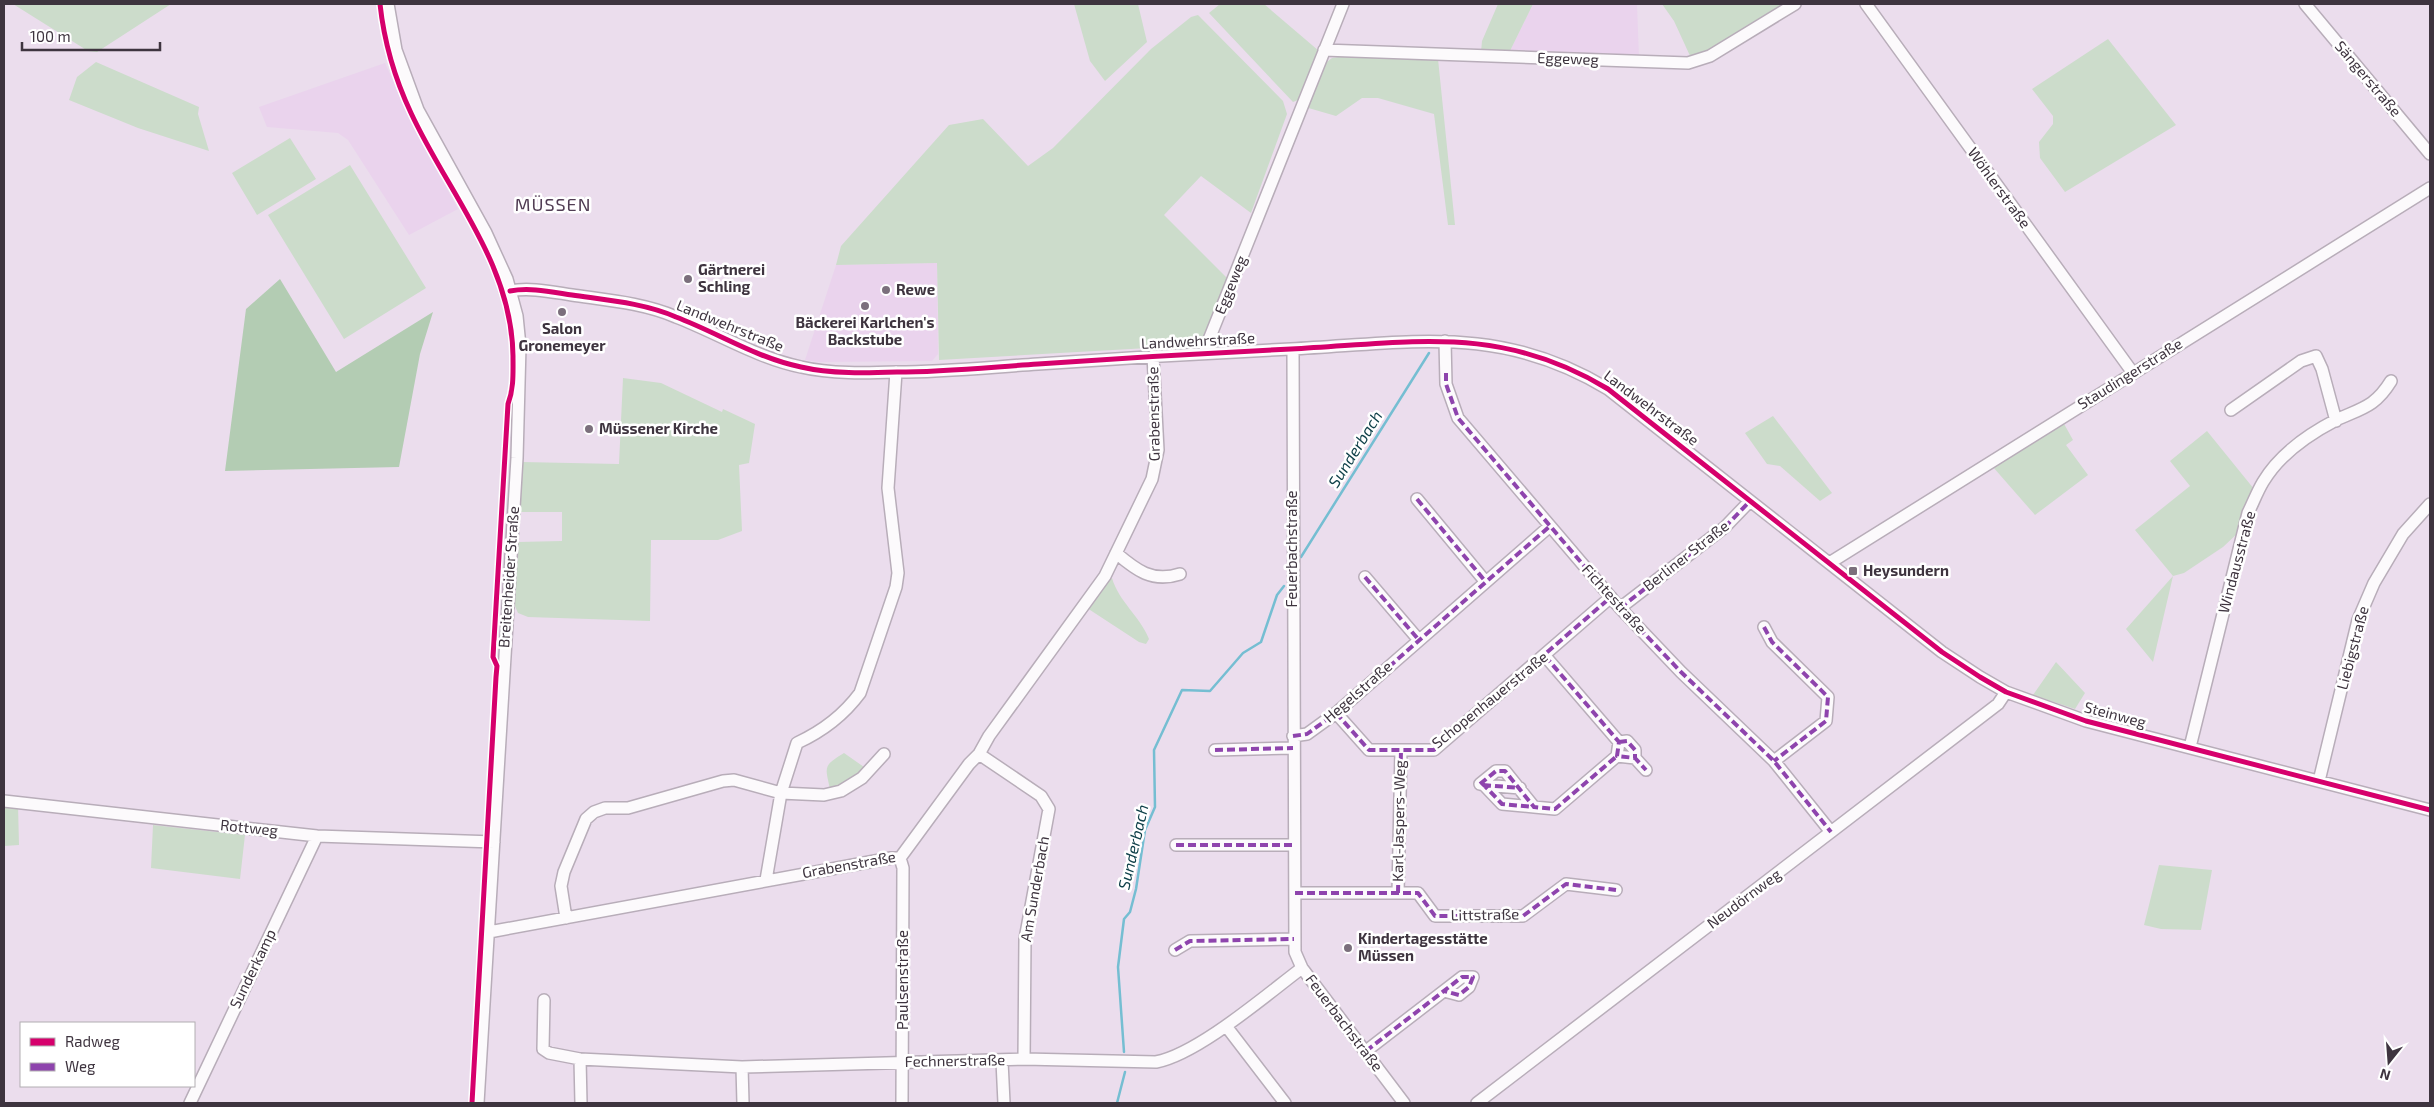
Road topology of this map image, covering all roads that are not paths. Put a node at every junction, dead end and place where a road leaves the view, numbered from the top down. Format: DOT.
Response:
graph roads {
  1 [pos="388,4"];
  2 [pos="1343,4"];
  3 [pos="1795,4"];
  4 [pos="1866,4"];
  5 [pos="2305,4"];
  6 [pos="1324,50"];
  7 [pos="2430,154"];
  8 [pos="2430,188"];
  9 [pos="510,291"];
  10 [pos="1445,341"];
  11 [pos="1293,349"];
  12 [pos="1204,352"];
  13 [pos="1153,356"];
  14 [pos="896,372"];
  15 [pos="2133,372"];
  16 [pos="2391,381"];
  17 [pos="2230,410"];
  18 [pos="2336,420"];
  19 [pos="1417,499"];
  20 [pos="1750,501"];
  21 [pos="2430,504"];
  22 [pos="1550,526"];
  23 [pos="1116,553"];
  24 [pos="1831,562"];
  25 [pos="1180,574"];
  26 [pos="1365,577"];
  27 [pos="1485,581"];
  28 [pos="1611,597"];
  29 [pos="1620,608"];
  30 [pos="1764,626"];
  31 [pos="1418,639"];
  32 [pos="1545,656"];
  33 [pos="2006,692"];
  34 [pos="1336,713"];
  35 [pos="1293,736"];
  36 [pos="1619,742"];
  37 [pos="2190,747"];
  38 [pos="1293,748"];
  39 [pos="1215,750"];
  40 [pos="1400,750"];
  41 [pos="884,754"];
  42 [pos="979,754"];
  43 [pos="1617,756"];
  44 [pos="1635,758"];
  45 [pos="1774,762"];
  46 [pos="1646,770"];
  47 [pos="2319,780"];
  48 [pos="1515,788"];
  49 [pos="781,793"];
  50 [pos="4,801"];
  51 [pos="1508,805"];
  52 [pos="1534,807"];
  53 [pos="2430,810"];
  54 [pos="1831,832"];
  55 [pos="317,836"];
  56 [pos="494,842"];
  57 [pos="1294,844"];
  58 [pos="1176,845"];
  59 [pos="900,858"];
  60 [pos="766,880"];
  61 [pos="1616,890"];
  62 [pos="1295,893"];
  63 [pos="1398,893"];
  64 [pos="566,918"];
  65 [pos="489,932"];
  66 [pos="1294,939"];
  67 [pos="1175,950"];
  68 [pos="1302,968"];
  69 [pos="1444,991"];
  70 [pos="544,1000"];
  71 [pos="1226,1026"];
  72 [pos="1366,1051"];
  73 [pos="580,1059"];
  74 [pos="1024,1060"];
  75 [pos="1002,1061"];
  76 [pos="903,1062"];
  77 [pos="742,1067"];
  78 [pos="190,1103"];
  79 [pos="478,1103"];
  80 [pos="580,1103"];
  81 [pos="743,1103"];
  82 [pos="902,1103"];
  83 [pos="1004,1103"];
  84 [pos="1285,1103"];
  85 [pos="1404,1103"];
  86 [pos="1477,1103"];
  1 -- 9 [label="street, Breitenheider Straße"];
  2 -- 6 [label="street, Eggeweg"];
  3 -- 6 [label="street, Eggeweg"];
  4 -- 15 [label="street, Wöhlerstraße"];
  5 -- 7 [label="street, Sängerstraße"];
  6 -- 12 [label="street, Eggeweg"];
  8 -- 15 [label="street, Staudingerstraße"];
  9 -- 14 [label="street, Landwehrstraße"];
  9 -- 56 [label="street, Breitenheider Straße"];
  10 -- 11 [label="street, Landwehrstraße"];
  10 -- 20 [label="street, Landwehrstraße"];
  10 -- 22 [label="street, Fichtestraße"];
  11 -- 12 [label="street, Landwehrstraße"];
  11 -- 35 [label="street, Feuerbachstraße"];
  12 -- 13 [label="street, Landwehrstraße"];
  13 -- 14 [label="street, Landwehrstraße"];
  13 -- 23 [label="street, Grabenstraße"];
  14 -- 49 [label="street"];
  15 -- 24 [label="street, Staudingerstraße"];
  16 -- 18 [label="street, Windausstraße"];
  17 -- 18 [label="street"];
  18 -- 37 [label="street, Windausstraße"];
  19 -- 27 [label="street"];
  20 -- 24 [label="street, Landwehrstraße"];
  20 -- 29 [label="street, Berliner Straße"];
  21 -- 47 [label="street, Liebigstraße"];
  22 -- 27 [label="street, Hegelstraße"];
  22 -- 28 [label="street, Fichtestraße"];
  23 -- 25 [label="street"];
  23 -- 42 [label="street, Grabenstraße"];
  24 -- 33 [label="street, Steinweg"];
  26 -- 31 [label="street"];
  27 -- 31 [label="street, Hegelstraße"];
  28 -- 29 [label="street, Fichtestraße"];
  28 -- 32 [label="street, Schopenhauerstraße"];
  29 -- 45 [label="street, Fichtestraße"];
  30 -- 45 [label="street"];
  31 -- 34 [label="street, Hegelstraße"];
  32 -- 36 [label="street"];
  32 -- 40 [label="street, Schopenhauerstraße"];
  33 -- 37 [label="street, Steinweg"];
  33 -- 54 [label="street, Neudörnweg"];
  34 -- 35 [label="street, Hegelstraße"];
  34 -- 40 [label="street, Schopenhauerstraße"];
  35 -- 38 [label="street, Feuerbachstraße"];
  36 -- 43 [label="street"];
  36 -- 44 [label="street"];
  37 -- 47 [label="street, Steinweg"];
  38 -- 39 [label="street"];
  38 -- 57 [label="street, Feuerbachstraße"];
  40 -- 63 [label="street, Karl-Jaspers-Weg"];
  41 -- 49 [label="street"];
  42 -- 59 [label="street, Grabenstraße"];
  42 -- 74 [label="street, Am Sunderbach"];
  43 -- 44 [label="street"];
  43 -- 52 [label="street"];
  44 -- 46 [label="street"];
  45 -- 54 [label="street, Fichtestraße"];
  47 -- 53 [label="street, Steinweg"];
  48 -- 51 [label="street"];
  48 -- 51 [label="street"];
  48 -- 52 [label="street"];
  49 -- 60 [label="street"];
  49 -- 64 [label="street"];
  50 -- 55 [label="street, Rottweg"];
  51 -- 52 [label="street"];
  54 -- 86 [label="street, Neudörnweg"];
  55 -- 56 [label="street, Rottweg"];
  55 -- 78 [label="street, Sunderkamp"];
  56 -- 65 [label="street, Breitenheider Straße"];
  57 -- 58 [label="street"];
  57 -- 62 [label="street, Feuerbachstraße"];
  59 -- 60 [label="street, Grabenstraße"];
  59 -- 76 [label="street, Paulsenstraße"];
  60 -- 64 [label="street, Grabenstraße"];
  61 -- 63 [label="street, Littstraße"];
  62 -- 63 [label="street, Littstraße"];
  62 -- 66 [label="street, Feuerbachstraße"];
  64 -- 65 [label="street, Grabenstraße"];
  65 -- 79 [label="street, Breitenheider Straße"];
  66 -- 67 [label="street"];
  66 -- 68 [label="street, Feuerbachstraße"];
  68 -- 71 [label="street, Fechnerstraße"];
  68 -- 72 [label="street, Feuerbachstraße"];
  69 -- 72 [label="street"];
  70 -- 73 [label="street, Fechnerstraße"];
  71 -- 74 [label="street, Fechnerstraße"];
  71 -- 84 [label="street"];
  72 -- 85 [label="street, Feuerbachstraße"];
  73 -- 77 [label="street, Fechnerstraße"];
  73 -- 80 [label="street"];
  74 -- 75 [label="street, Fechnerstraße"];
  75 -- 76 [label="street, Fechnerstraße"];
  75 -- 83 [label="street"];
  76 -- 77 [label="street, Fechnerstraße"];
  76 -- 82 [label="street, Paulsenstraße"];
  77 -- 81 [label="street"];
}
